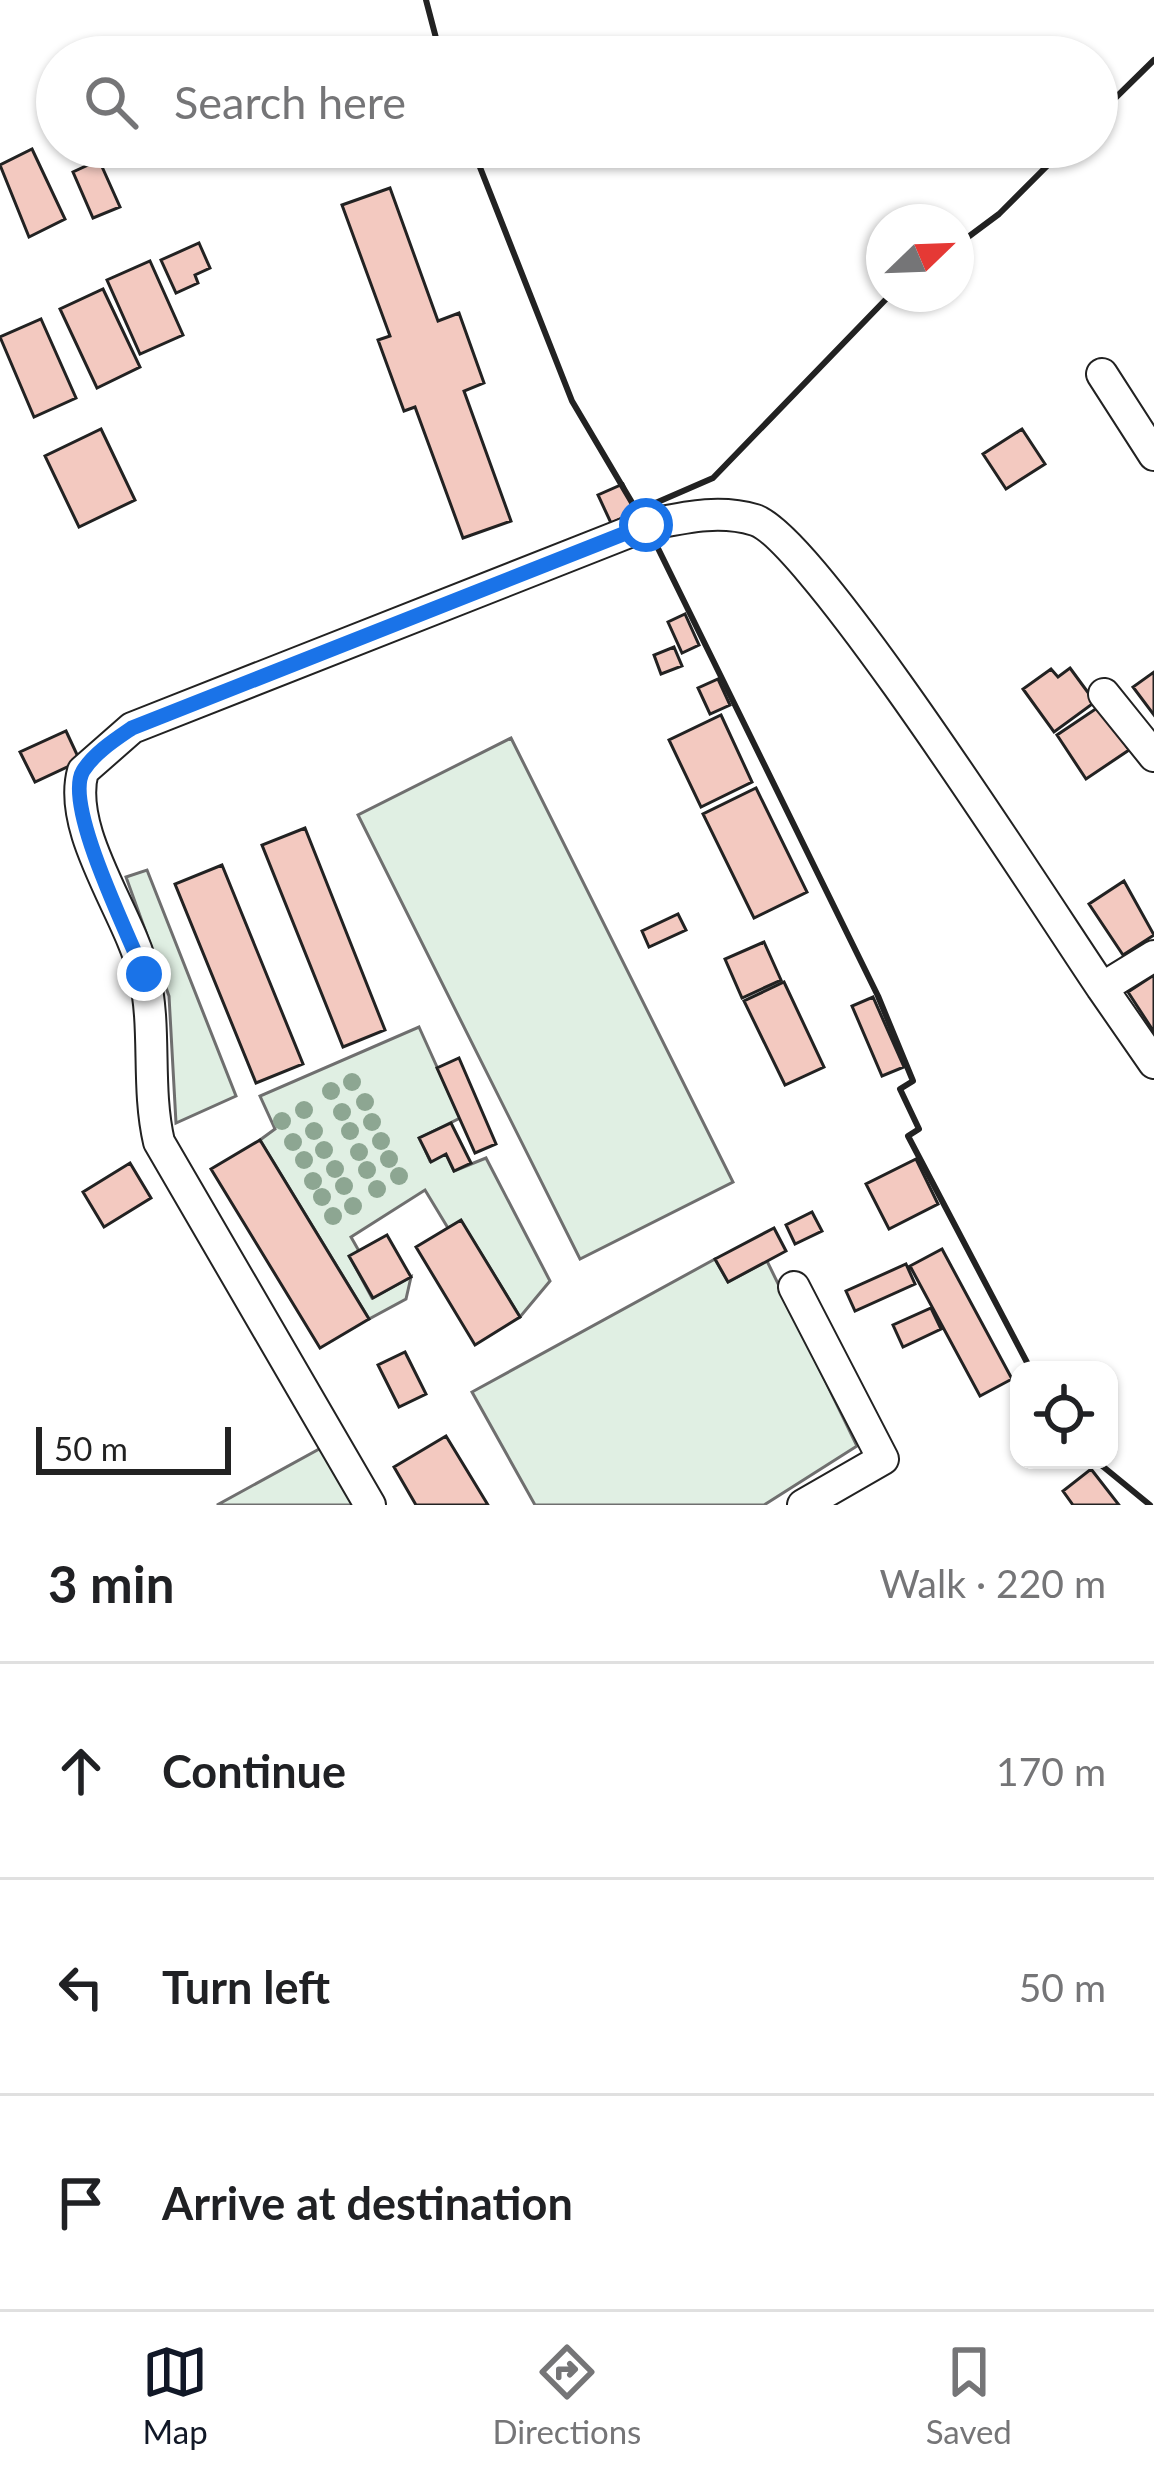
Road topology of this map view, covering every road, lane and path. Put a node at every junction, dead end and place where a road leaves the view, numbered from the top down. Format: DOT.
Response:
graph roads {
  1 [pos="1102,374"];
  2 [pos="1154,454"];
  3 [pos="1104,694"];
  4 [pos="1154,756"];
  5 [pos="1154,956"];
  6 [pos="1102,988"];
  7 [pos="1154,1063"];
  8 [pos="794,1287"];
  9 [pos="370,1505"];
  10 [pos="803,1505"];
  1 -- 2 [label="street"];
  3 -- 4 [label="street"];
  5 -- 6 [label="street"];
  6 -- 7 [label="street"];
  6 -- 9 [label="street"];
  8 -- 10 [label="street"];
}
